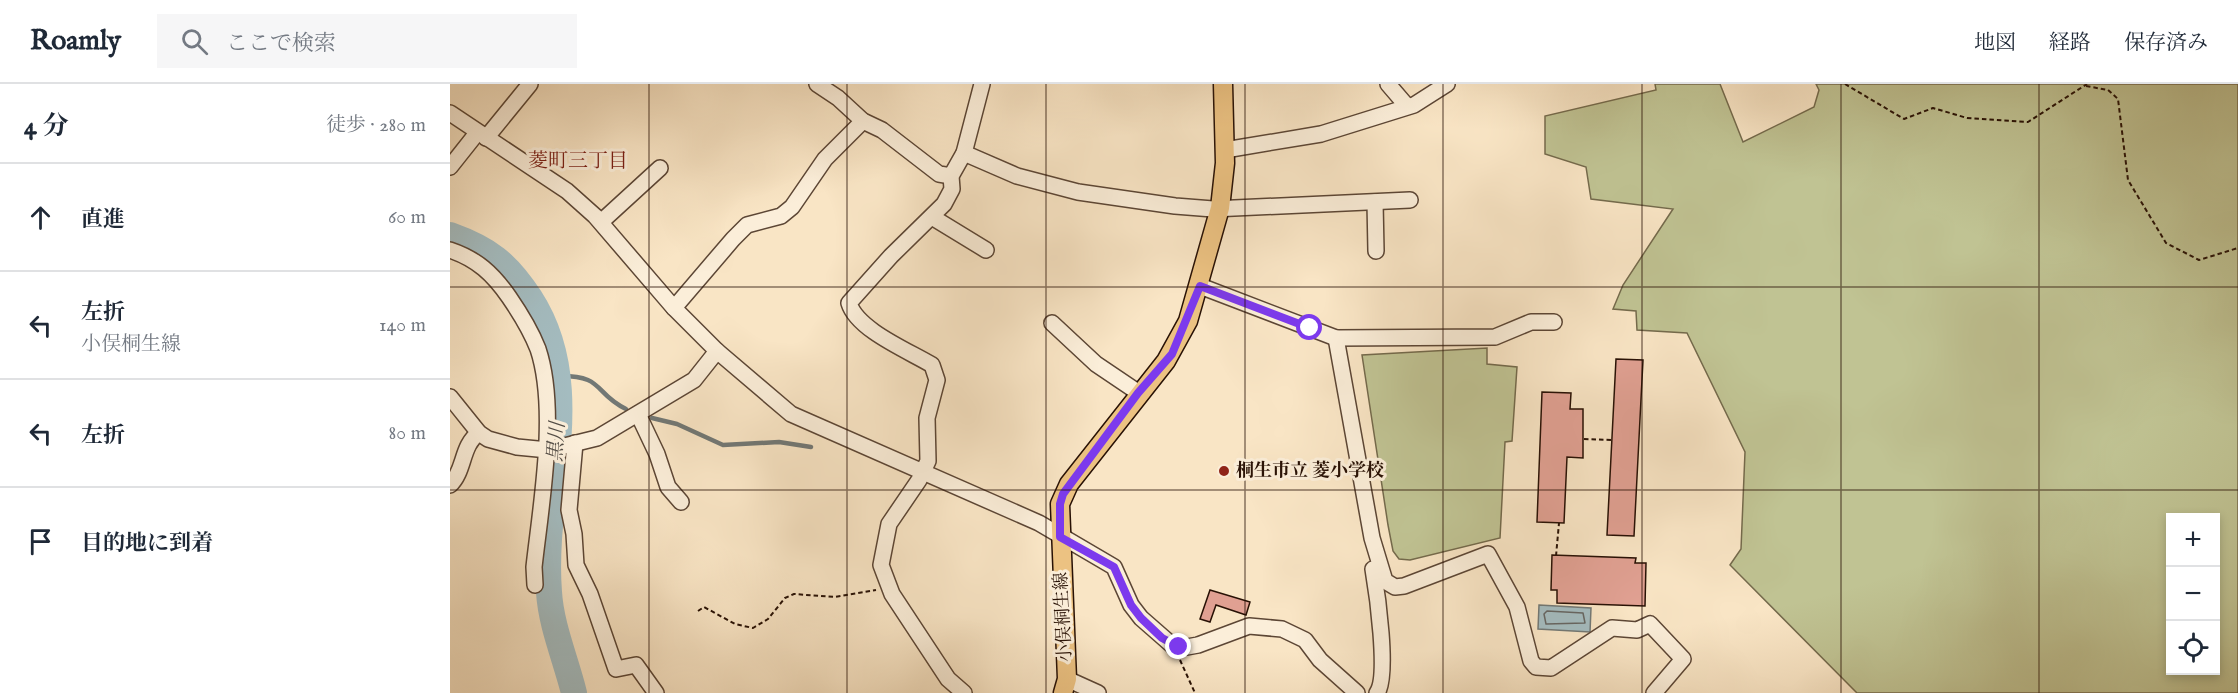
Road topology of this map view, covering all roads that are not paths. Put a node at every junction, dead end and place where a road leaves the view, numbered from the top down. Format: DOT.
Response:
graph roads {
  1 [pos="531,84"];
  2 [pos="817,84"];
  3 [pos="982,84"];
  4 [pos="1223,84"];
  5 [pos="1388,84"];
  6 [pos="1447,84"];
  7 [pos="1406,105"];
  8 [pos="450,113"];
  9 [pos="863,121"];
  10 [pos="481,135"];
  11 [pos="1225,150"];
  12 [pos="964,153"];
  13 [pos="450,167"];
  14 [pos="660,168"];
  15 [pos="951,176"];
  16 [pos="1410,200"];
  17 [pos="1374,202"];
  18 [pos="1220,208"];
  19 [pos="932,217"];
  20 [pos="601,222"];
  21 [pos="450,250"];
  22 [pos="986,250"];
  23 [pos="1376,251"];
  24 [pos="1200,286"];
  25 [pos="674,308"];
  26 [pos="1554,322"];
  27 [pos="1052,323"];
  28 [pos="1336,338"];
  29 [pos="717,351"];
  30 [pos="1138,393"];
  31 [pos="450,397"];
  32 [pos="638,414"];
  33 [pos="479,433"];
  34 [pos="574,444"];
  35 [pos="547,450"];
  36 [pos="923,471"];
  37 [pos="450,485"];
  38 [pos="681,502"];
  39 [pos="1060,537"];
  40 [pos="1372,538"];
  41 [pos="535,585"];
  42 [pos="1065,686"];
  43 [pos="656,693"];
  44 [pos="964,693"];
  45 [pos="1098,693"];
  46 [pos="1357,693"];
  47 [pos="1377,693"];
  48 [pos="1654,693"];
  1 -- 10 [label="street"];
  2 -- 9 [label="street"];
  3 -- 12 [label="street"];
  4 -- 11 [label="main road, 小俣桐生線"];
  5 -- 7 [label="street"];
  6 -- 7 [label="street"];
  7 -- 11 [label="street"];
  8 -- 10 [label="street"];
  9 -- 15 [label="street"];
  9 -- 25 [label="street"];
  10 -- 13 [label="street"];
  10 -- 20 [label="street"];
  11 -- 18 [label="main road, 小俣桐生線"];
  12 -- 15 [label="street"];
  12 -- 18 [label="street"];
  14 -- 20 [label="street"];
  15 -- 19 [label="street"];
  16 -- 17 [label="street"];
  17 -- 18 [label="street"];
  17 -- 23 [label="street"];
  18 -- 24 [label="main road, 小俣桐生線"];
  19 -- 22 [label="street"];
  19 -- 36 [label="street"];
  20 -- 25 [label="street"];
  21 -- 35 [label="street"];
  24 -- 28 [label="street"];
  24 -- 30 [label="main road, 小俣桐生線"];
  25 -- 29 [label="street"];
  26 -- 28 [label="street"];
  27 -- 30 [label="street"];
  28 -- 40 [label="street"];
  29 -- 32 [label="street"];
  29 -- 36 [label="street"];
  30 -- 39 [label="main road, 小俣桐生線"];
  31 -- 33 [label="street"];
  32 -- 34 [label="street"];
  32 -- 38 [label="street"];
  33 -- 35 [label="street"];
  33 -- 37 [label="street"];
  34 -- 35 [label="street"];
  34 -- 43 [label="street"];
  35 -- 41 [label="street"];
  36 -- 39 [label="street"];
  36 -- 44 [label="street"];
  39 -- 42 [label="main road, 小俣桐生線"];
  39 -- 46 [label="street"];
  40 -- 47 [label="street"];
  40 -- 48 [label="street"];
  42 -- 45 [label="street"];
}
